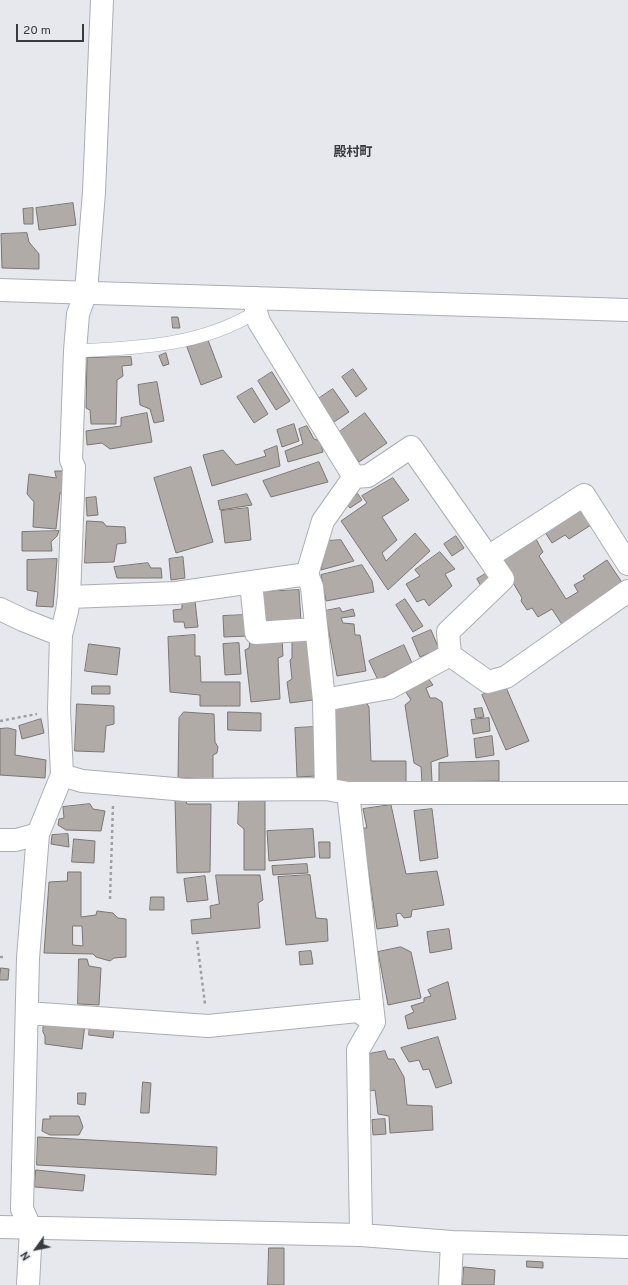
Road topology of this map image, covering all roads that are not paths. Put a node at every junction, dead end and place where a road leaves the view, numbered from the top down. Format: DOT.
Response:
graph roads {
  1 [pos="102,0"];
  2 [pos="0,290"];
  3 [pos="86,292"];
  4 [pos="256,305"];
  5 [pos="628,310"];
  6 [pos="75,351"];
  7 [pos="354,477"];
  8 [pos="488,557"];
  9 [pos="628,564"];
  10 [pos="308,574"];
  11 [pos="251,582"];
  12 [pos="628,591"];
  13 [pos="69,597"];
  14 [pos="0,609"];
  15 [pos="316,630"];
  16 [pos="61,635"];
  17 [pos="450,655"];
  18 [pos="324,700"];
  19 [pos="62,775"];
  20 [pos="326,789"];
  21 [pos="348,793"];
  22 [pos="628,793"];
  23 [pos="38,834"];
  24 [pos="0,840"];
  25 [pos="27,1013"];
  26 [pos="374,1022"];
  27 [pos="0,1227"];
  28 [pos="31,1229"];
  29 [pos="361,1235"];
  30 [pos="452,1242"];
  31 [pos="628,1247"];
  32 [pos="28,1285"];
  33 [pos="450,1285"];
  1 -- 3 [label="street"];
  2 -- 3 [label="street"];
  3 -- 4 [label="street"];
  3 -- 6 [label="street"];
  4 -- 5 [label="street"];
  4 -- 6 [label="lane"];
  4 -- 7 [label="street"];
  6 -- 13 [label="street"];
  7 -- 8 [label="street"];
  7 -- 10 [label="street"];
  8 -- 9 [label="street"];
  8 -- 17 [label="street"];
  10 -- 11 [label="street"];
  10 -- 15 [label="street"];
  11 -- 13 [label="street"];
  11 -- 15 [label="street"];
  12 -- 17 [label="street"];
  13 -- 16 [label="street"];
  14 -- 16 [label="street"];
  15 -- 18 [label="street"];
  16 -- 19 [label="street"];
  17 -- 18 [label="street"];
  18 -- 20 [label="street"];
  19 -- 20 [label="street"];
  19 -- 23 [label="street"];
  20 -- 21 [label="street"];
  21 -- 22 [label="street"];
  21 -- 26 [label="street"];
  23 -- 24 [label="street"];
  23 -- 25 [label="street"];
  25 -- 26 [label="street"];
  25 -- 28 [label="street"];
  26 -- 29 [label="street"];
  27 -- 28 [label="street"];
  28 -- 29 [label="street"];
  28 -- 32 [label="street"];
  29 -- 30 [label="street"];
  30 -- 31 [label="street"];
  30 -- 33 [label="street"];
}
